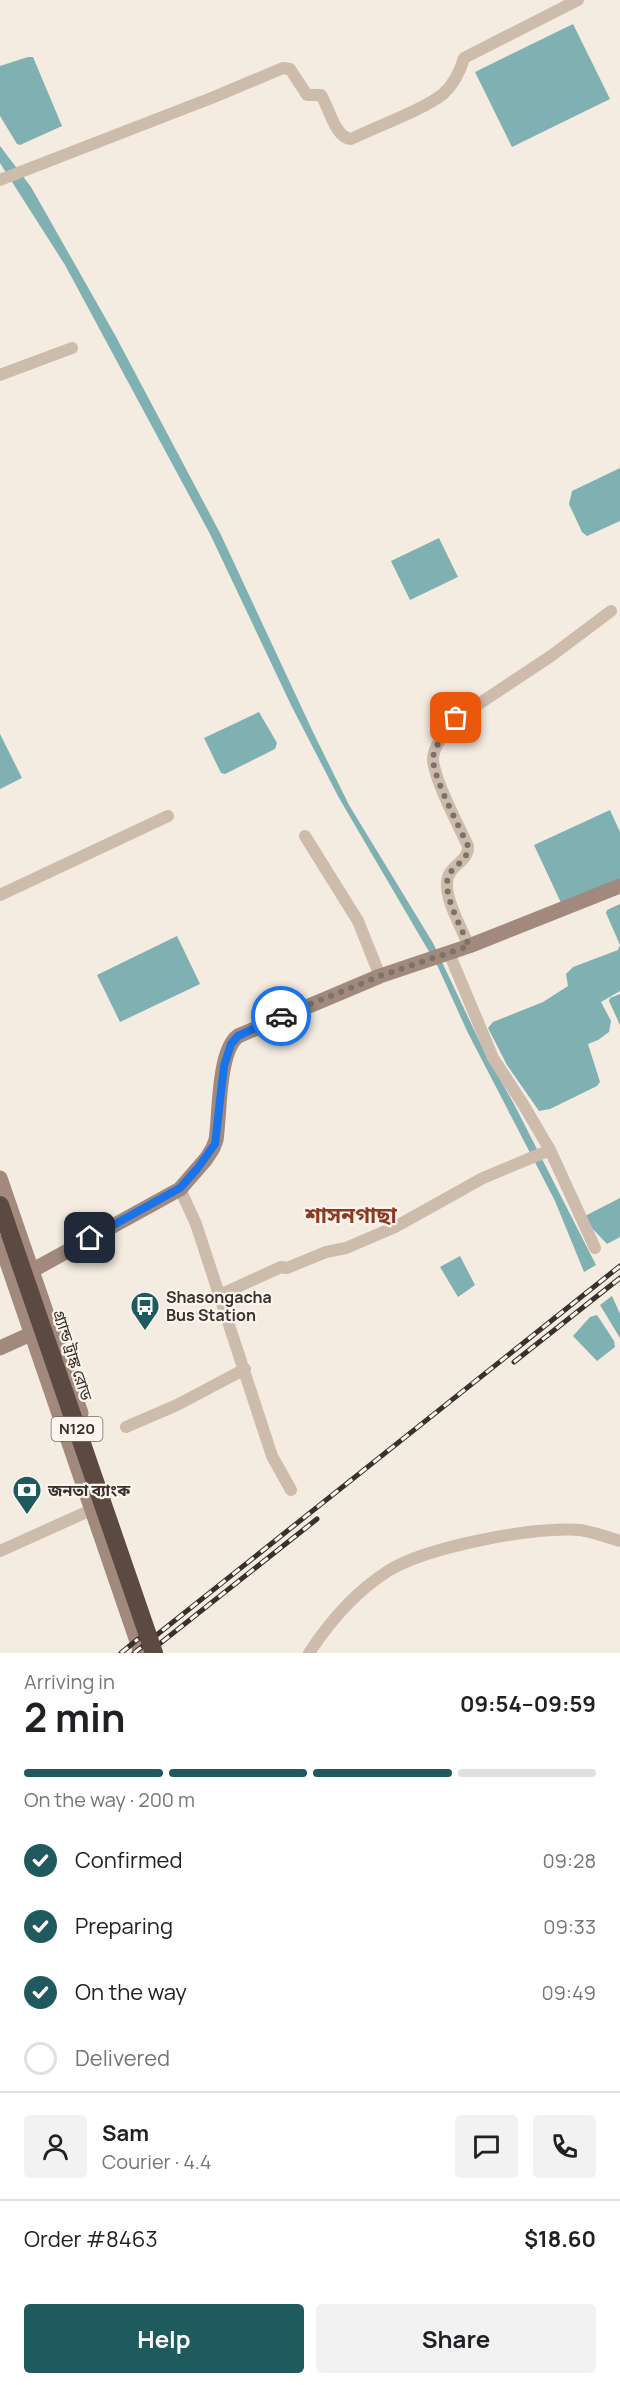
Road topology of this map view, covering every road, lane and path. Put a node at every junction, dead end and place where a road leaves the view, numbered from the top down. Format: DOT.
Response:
graph roads {
  1 [pos="578,0"];
  2 [pos="1,180"];
  3 [pos="72,348"];
  4 [pos="0,375"];
  5 [pos="611,611"];
  6 [pos="168,816"];
  7 [pos="304,836"];
  8 [pos="620,886"];
  9 [pos="0,895"];
  10 [pos="469,946"];
  11 [pos="449,953"];
  12 [pos="380,976"];
  13 [pos="545,1152"];
  14 [pos="0,1178"];
  15 [pos="180,1188"];
  16 [pos="0,1205"];
  17 [pos="0,1242"];
  18 [pos="595,1248"];
  19 [pos="33,1270"];
  20 [pos="220,1296"];
  21 [pos="32,1334"];
  22 [pos="0,1348"];
  23 [pos="245,1369"];
  24 [pos="126,1427"];
  25 [pos="291,1491"];
  26 [pos="91,1510"];
  27 [pos="620,1541"];
  28 [pos="0,1551"];
  29 [pos="141,1653"];
  30 [pos="154,1653"];
  31 [pos="161,1653"];
  32 [pos="309,1653"];
  1 -- 2 [label="street"];
  3 -- 4 [label="street"];
  5 -- 10 [label="street"];
  6 -- 9 [label="street"];
  7 -- 12 [label="street"];
  8 -- 10 [label="street"];
  10 -- 11 [label="street"];
  11 -- 12 [label="street"];
  11 -- 13 [label="street"];
  12 -- 15 [label="street"];
  13 -- 18 [label="street"];
  13 -- 20 [label="street"];
  14 -- 19 [label="street"];
  15 -- 19 [label="street"];
  15 -- 20 [label="street"];
  16 -- 30 [label="highway, গ্র্যান্ড ট্রাঙ্ক রোড / N120, bridge"];
  17 -- 21 [label="street"];
  19 -- 21 [label="street"];
  19 -- 31 [label="street"];
  20 -- 23 [label="street"];
  21 -- 22 [label="street"];
  21 -- 26 [label="street"];
  23 -- 24 [label="street"];
  23 -- 25 [label="street"];
  26 -- 28 [label="street"];
  26 -- 29 [label="street"];
  27 -- 32 [label="street"];
}
